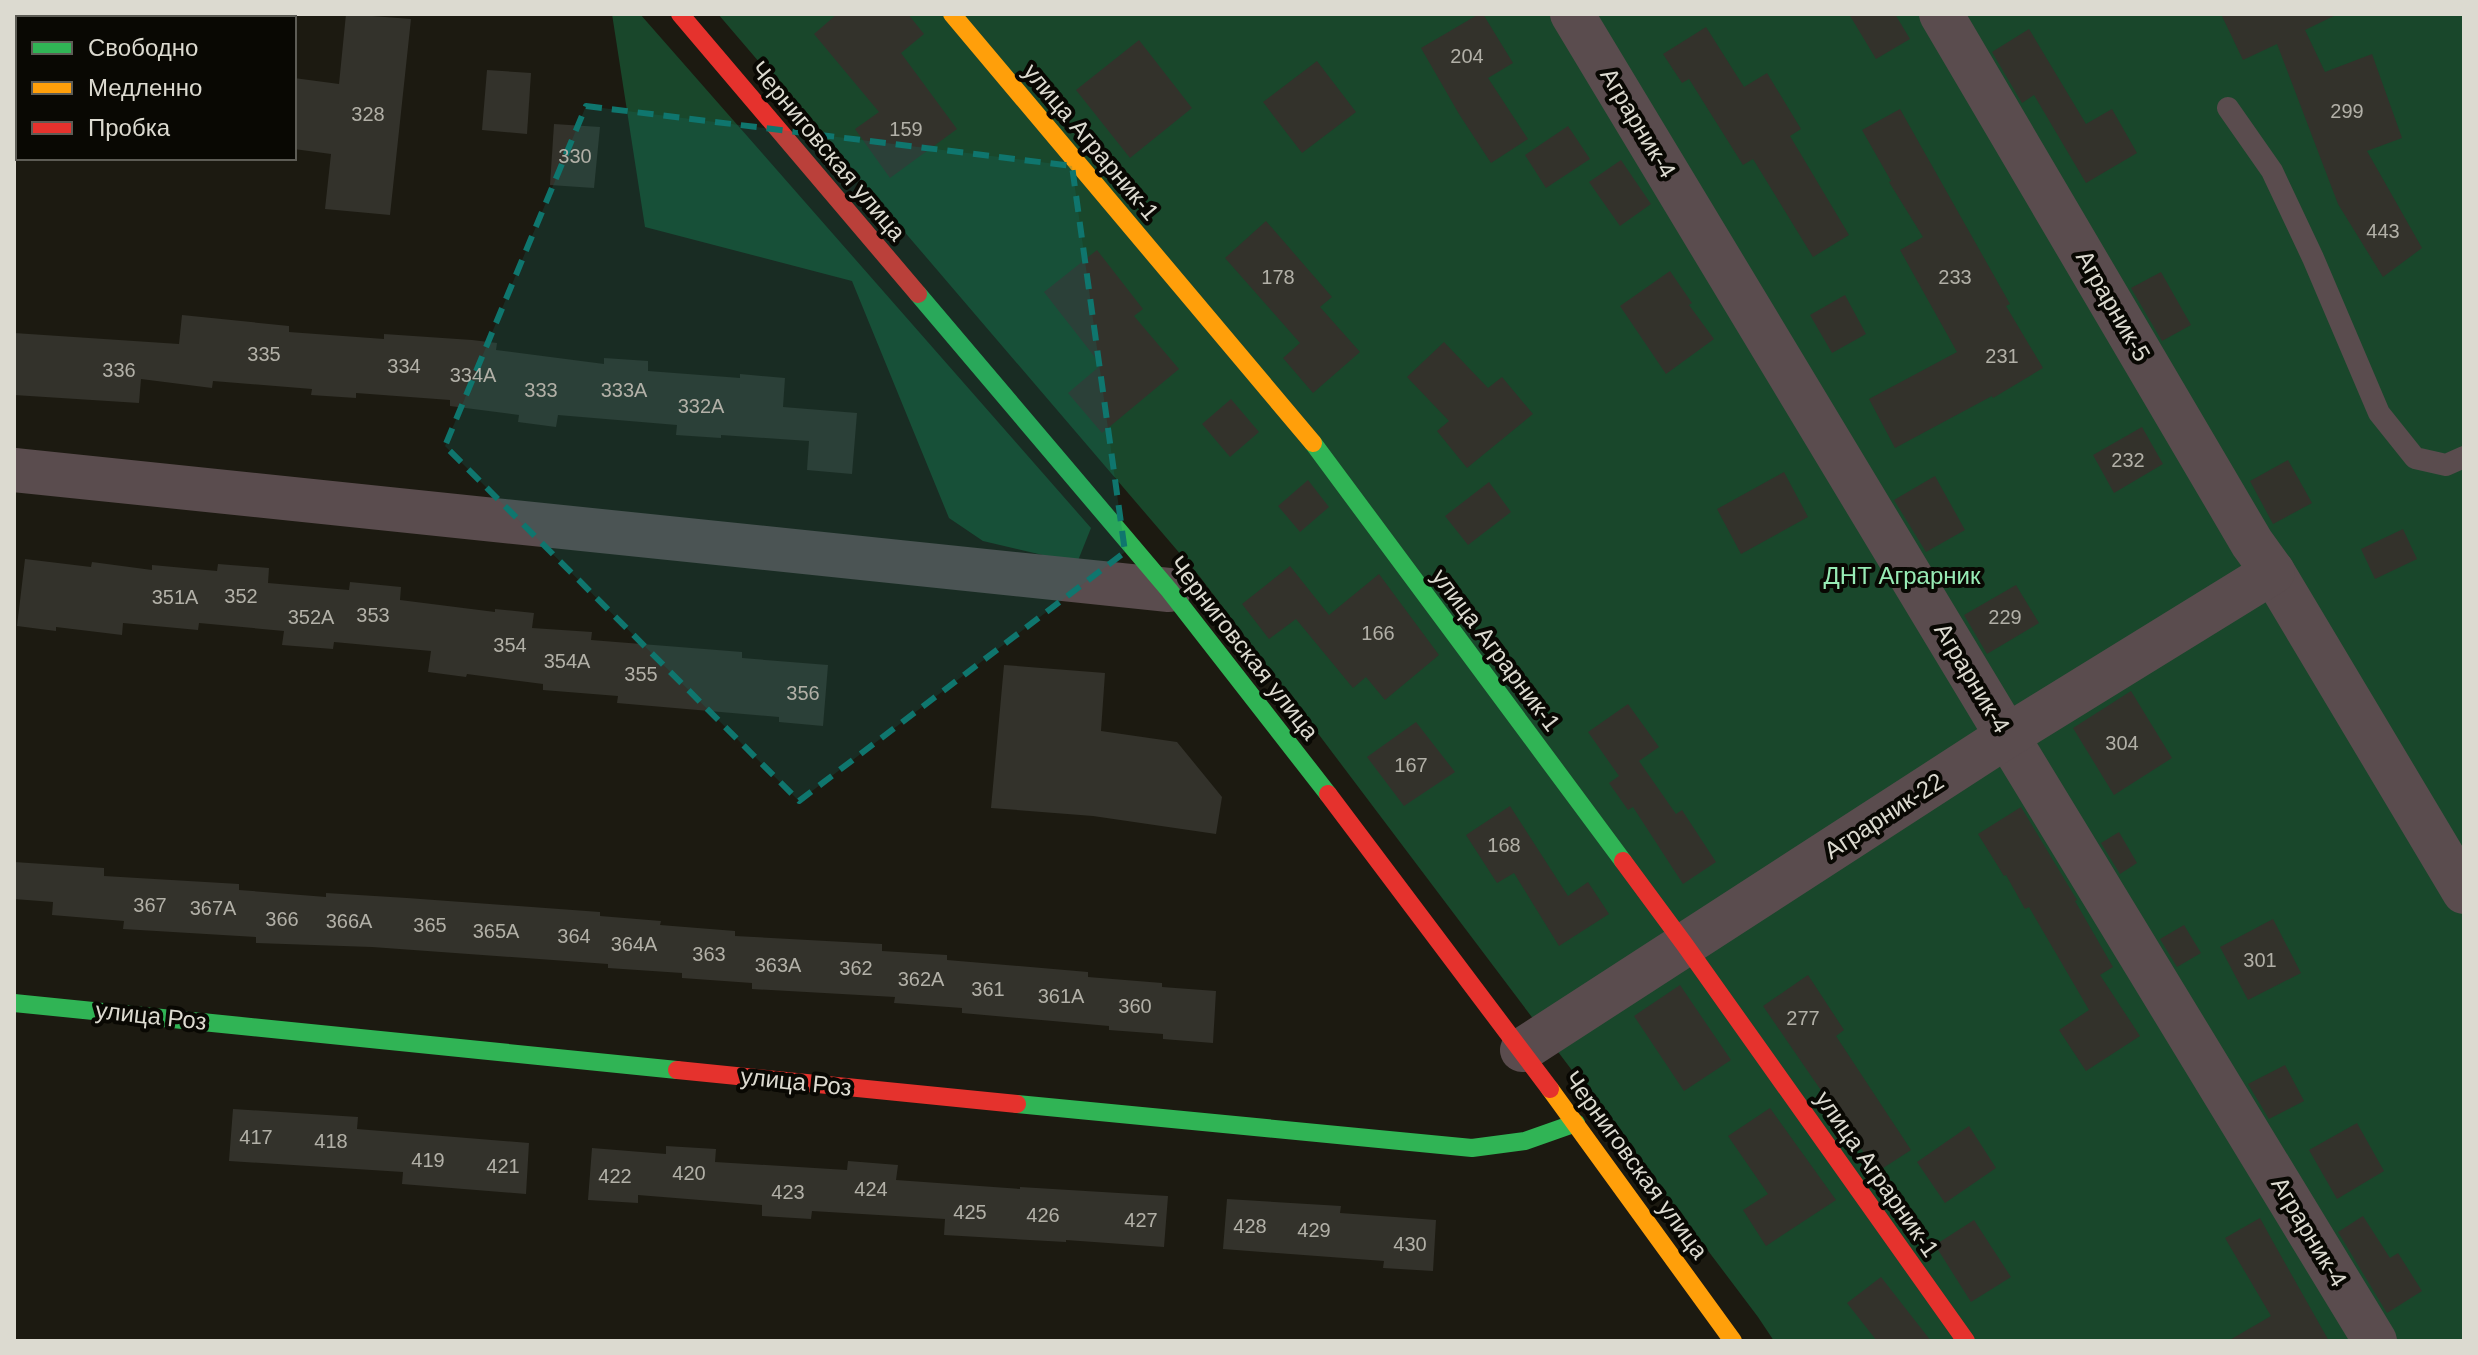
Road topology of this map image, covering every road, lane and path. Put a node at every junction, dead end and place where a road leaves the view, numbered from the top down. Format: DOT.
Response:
graph roads {
  1 [pos="680,14"];
  2 [pos="952,14"];
  3 [pos="1572,14"];
  4 [pos="1941,14"];
  5 [pos="2228,108"];
  6 [pos="2464,457"];
  7 [pos="14,470"];
  8 [pos="2261,579"];
  9 [pos="1169,590"];
  10 [pos="2007,736"];
  11 [pos="2464,892"];
  12 [pos="1685,945"];
  13 [pos="14,1003"];
  14 [pos="1522,1050"];
  15 [pos="1576,1123"];
  16 [pos="1733,1341"];
  17 [pos="1966,1341"];
  18 [pos="2375,1341"];
  1 -- 9 [label="street, Черниговская улица"];
  2 -- 12 [label="street, улица Аграрник-1"];
  3 -- 10 [label="street, Аграрник-4"];
  4 -- 8 [label="street, Аграрник-5"];
  5 -- 6 [label="lane"];
  7 -- 9 [label="street"];
  8 -- 10 [label="street, Аграрник-22"];
  8 -- 11 [label="street, Аграрник-5"];
  9 -- 14 [label="street, Черниговская улица"];
  10 -- 12 [label="street, Аграрник-22"];
  10 -- 18 [label="street, Аграрник-4"];
  12 -- 14 [label="street, Аграрник-22"];
  12 -- 17 [label="street, улица Аграрник-1"];
  13 -- 15 [label="street, улица Роз"];
  14 -- 15 [label="street, Черниговская улица"];
  15 -- 16 [label="street, Черниговская улица"];
}
